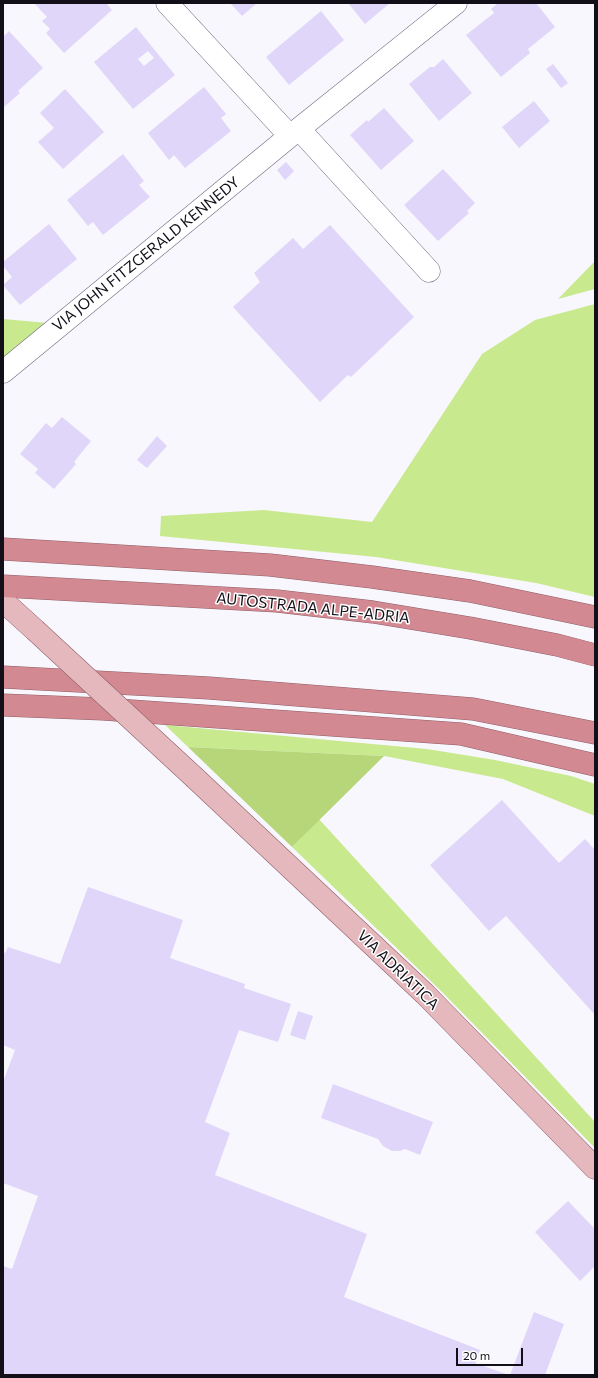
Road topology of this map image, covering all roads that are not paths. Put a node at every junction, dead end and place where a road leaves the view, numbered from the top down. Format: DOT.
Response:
graph roads {
  1 [pos="167,3"];
  2 [pos="449,5"];
  3 [pos="294,133"];
  4 [pos="429,271"];
  5 [pos="3,372"];
  6 [pos="3,549"];
  7 [pos="3,586"];
  8 [pos="3,600"];
  9 [pos="595,617"];
  10 [pos="595,655"];
  11 [pos="3,677"];
  12 [pos="3,705"];
  13 [pos="595,733"];
  14 [pos="595,765"];
  15 [pos="595,1168"];
  1 -- 3 [label="street"];
  2 -- 3 [label="street, VIA JOHN FITZGERALD KENNEDY"];
  3 -- 4 [label="street"];
  3 -- 5 [label="street, VIA JOHN FITZGERALD KENNEDY"];
  6 -- 9 [label="highway"];
  7 -- 10 [label="highway, AUTOSTRADA ALPE-ADRIA"];
  8 -- 15 [label="main road, VIA ADRIATICA, bridge"];
  11 -- 13 [label="highway"];
  12 -- 14 [label="highway"];
}
